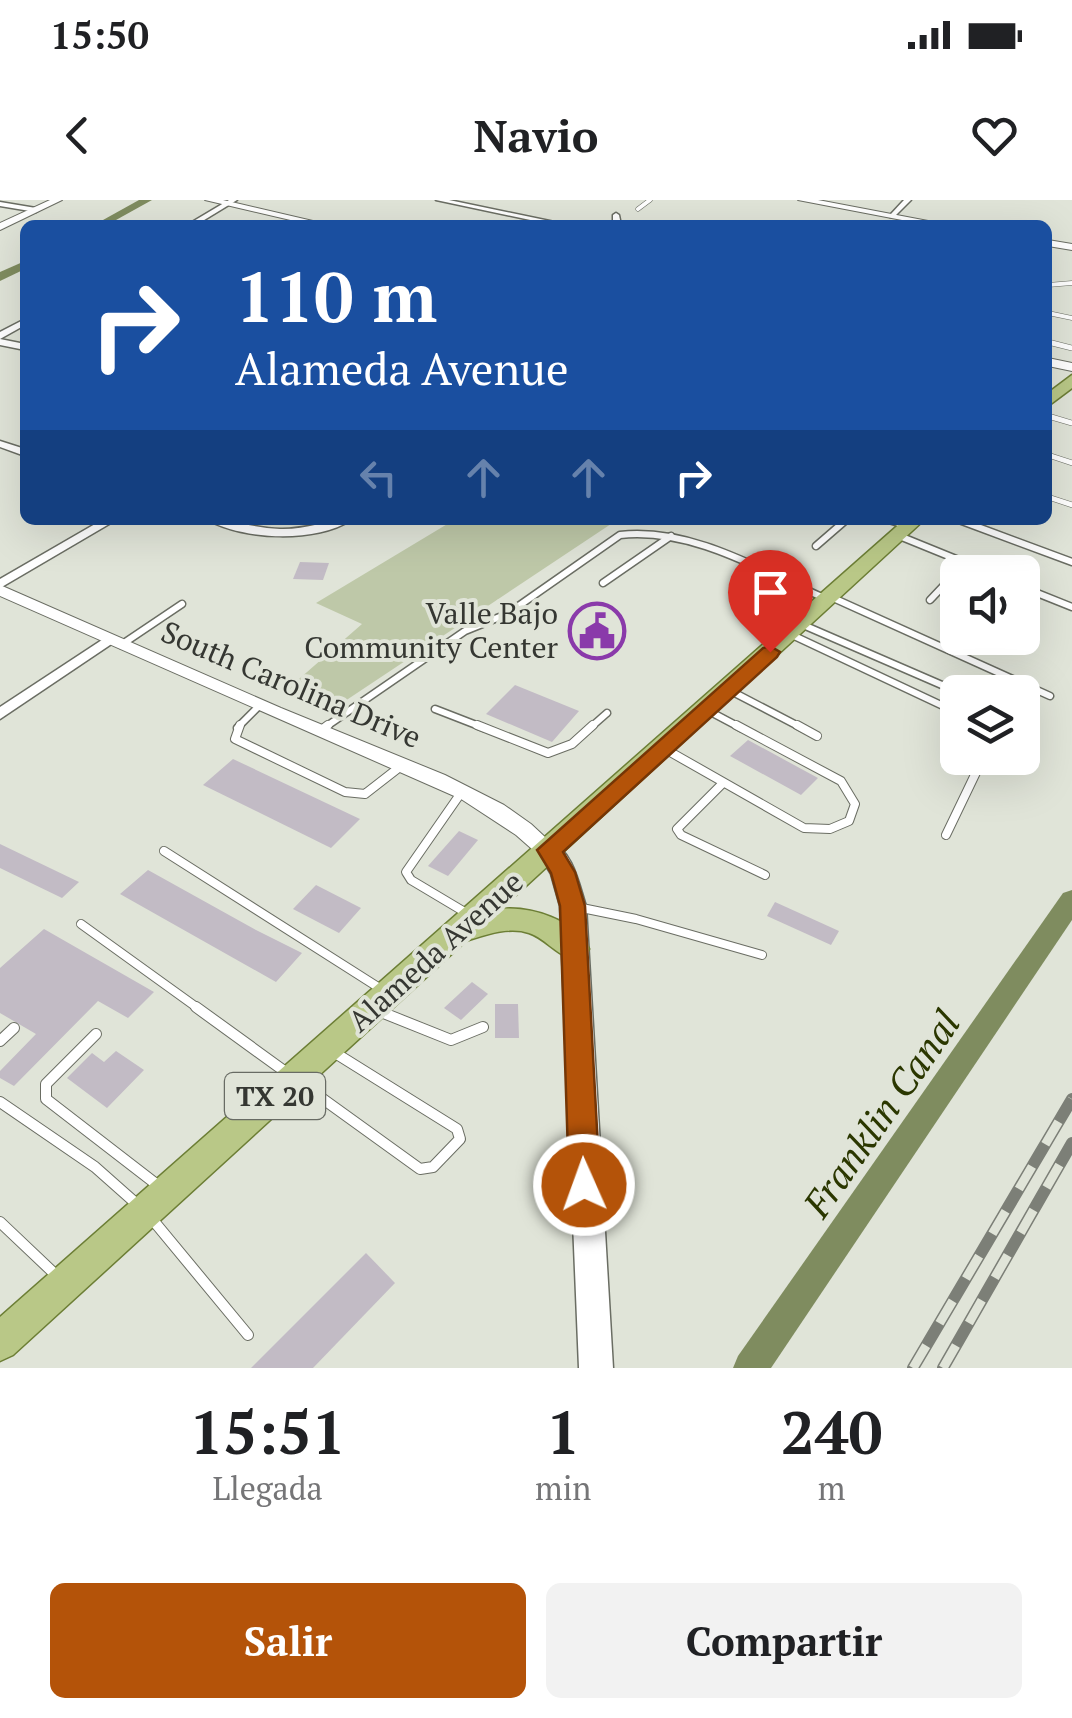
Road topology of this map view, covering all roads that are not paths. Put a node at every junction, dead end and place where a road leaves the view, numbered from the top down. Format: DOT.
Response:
graph roads {
  1 [pos="57,200"];
  2 [pos="210,200"];
  3 [pos="439,200"];
  4 [pos="650,200"];
  5 [pos="803,200"];
  6 [pos="908,200"];
  7 [pos="231,202"];
  8 [pos="0,204"];
  9 [pos="638,208"];
  10 [pos="36,210"];
  11 [pos="892,216"];
  12 [pos="200,220"];
  13 [pos="305,220"];
  14 [pos="540,220"];
  15 [pos="915,220"];
  16 [pos="0,227"];
  17 [pos="1072,380"];
  18 [pos="1052,398"];
  19 [pos="102,525"];
  20 [pos="233,525"];
  21 [pos="335,525"];
  22 [pos="840,525"];
  23 [pos="902,525"];
  24 [pos="972,525"];
  25 [pos="671,536"];
  26 [pos="816,546"];
  27 [pos="952,555"];
  28 [pos="1072,562"];
  29 [pos="604,583"];
  30 [pos="0,587"];
  31 [pos="940,589"];
  32 [pos="1040,594"];
  33 [pos="829,598"];
  34 [pos="930,600"];
  35 [pos="182,604"];
  36 [pos="1072,607"];
  37 [pos="796,629"];
  38 [pos="114,642"];
  39 [pos="940,685"];
  40 [pos="729,690"];
  41 [pos="1050,696"];
  42 [pos="940,704"];
  43 [pos="260,706"];
  44 [pos="435,709"];
  45 [pos="707,710"];
  46 [pos="606,713"];
  47 [pos="0,714"];
  48 [pos="319,731"];
  49 [pos="818,736"];
  50 [pos="665,748"];
  51 [pos="402,766"];
  52 [pos="975,775"];
  53 [pos="723,783"];
  54 [pos="462,790"];
  55 [pos="946,835"];
  56 [pos="550,850"];
  57 [pos="164,851"];
  58 [pos="765,875"];
  59 [pos="572,906"];
  60 [pos="81,924"];
  61 [pos="465,926"];
  62 [pos="575,949"];
  63 [pos="762,955"];
  64 [pos="380,1001"];
  65 [pos="14,1028"];
  66 [pos="483,1028"];
  67 [pos="96,1034"];
  68 [pos="0,1041"];
  69 [pos="328,1048"];
  70 [pos="294,1078"];
  71 [pos="0,1102"];
  72 [pos="158,1203"];
  73 [pos="0,1222"];
  74 [pos="66,1284"];
  75 [pos="248,1335"];
  76 [pos="0,1342"];
  77 [pos="596,1368"];
  1 -- 10 [label="street"];
  2 -- 7 [label="street"];
  3 -- 14 [label="street"];
  4 -- 9 [label="lane"];
  5 -- 11 [label="street"];
  6 -- 11 [label="street"];
  7 -- 12 [label="street"];
  7 -- 13 [label="street"];
  8 -- 10 [label="street"];
  10 -- 16 [label="street"];
  11 -- 15 [label="street"];
  17 -- 18 [label="main road"];
  19 -- 30 [label="street"];
  20 -- 21 [label="street"];
  22 -- 26 [label="lane"];
  23 -- 27 [label="lane"];
  23 -- 33 [label="main road, Alameda Avenue / TX 20"];
  24 -- 28 [label="lane"];
  25 -- 29 [label="lane"];
  25 -- 33 [label="lane"];
  25 -- 48 [label="lane"];
  30 -- 38 [label="street, South Carolina Drive"];
  31 -- 34 [label="lane"];
  32 -- 36 [label="lane"];
  33 -- 37 [label="main road, Alameda Avenue / TX 20"];
  33 -- 41 [label="lane"];
  35 -- 38 [label="lane"];
  37 -- 39 [label="lane"];
  37 -- 40 [label="main road, Alameda Avenue / TX 20"];
  37 -- 42 [label="lane"];
  38 -- 43 [label="street, South Carolina Drive"];
  38 -- 47 [label="street"];
  40 -- 45 [label="main road, Alameda Avenue / TX 20"];
  40 -- 49 [label="lane"];
  43 -- 48 [label="street, South Carolina Drive"];
  43 -- 51 [label="lane"];
  44 -- 46 [label="lane"];
  45 -- 50 [label="main road, Alameda Avenue / TX 20"];
  45 -- 53 [label="lane"];
  48 -- 51 [label="street, South Carolina Drive"];
  50 -- 53 [label="lane"];
  50 -- 56 [label="main road, Alameda Avenue / TX 20"];
  51 -- 54 [label="street, South Carolina Drive"];
  52 -- 55 [label="lane"];
  53 -- 58 [label="lane"];
  54 -- 56 [label="street, South Carolina Drive"];
  54 -- 61 [label="lane"];
  56 -- 59 [label="main road"];
  56 -- 61 [label="main road, Alameda Avenue / TX 20"];
  57 -- 64 [label="lane"];
  59 -- 62 [label="main road"];
  59 -- 63 [label="lane"];
  60 -- 70 [label="lane"];
  61 -- 62 [label="main road"];
  61 -- 64 [label="main road, Alameda Avenue / TX 20"];
  62 -- 77 [label="main road"];
  64 -- 66 [label="lane"];
  64 -- 69 [label="main road, Alameda Avenue / TX 20"];
  65 -- 68 [label="lane"];
  67 -- 72 [label="lane"];
  69 -- 70 [label="main road, Alameda Avenue / TX 20"];
  69 -- 70 [label="lane"];
  70 -- 72 [label="main road, Alameda Avenue / TX 20"];
  71 -- 72 [label="lane"];
  72 -- 74 [label="main road, Alameda Avenue / TX 20"];
  72 -- 75 [label="lane"];
  73 -- 74 [label="lane"];
  74 -- 76 [label="main road, Alameda Avenue / TX 20"];
}
